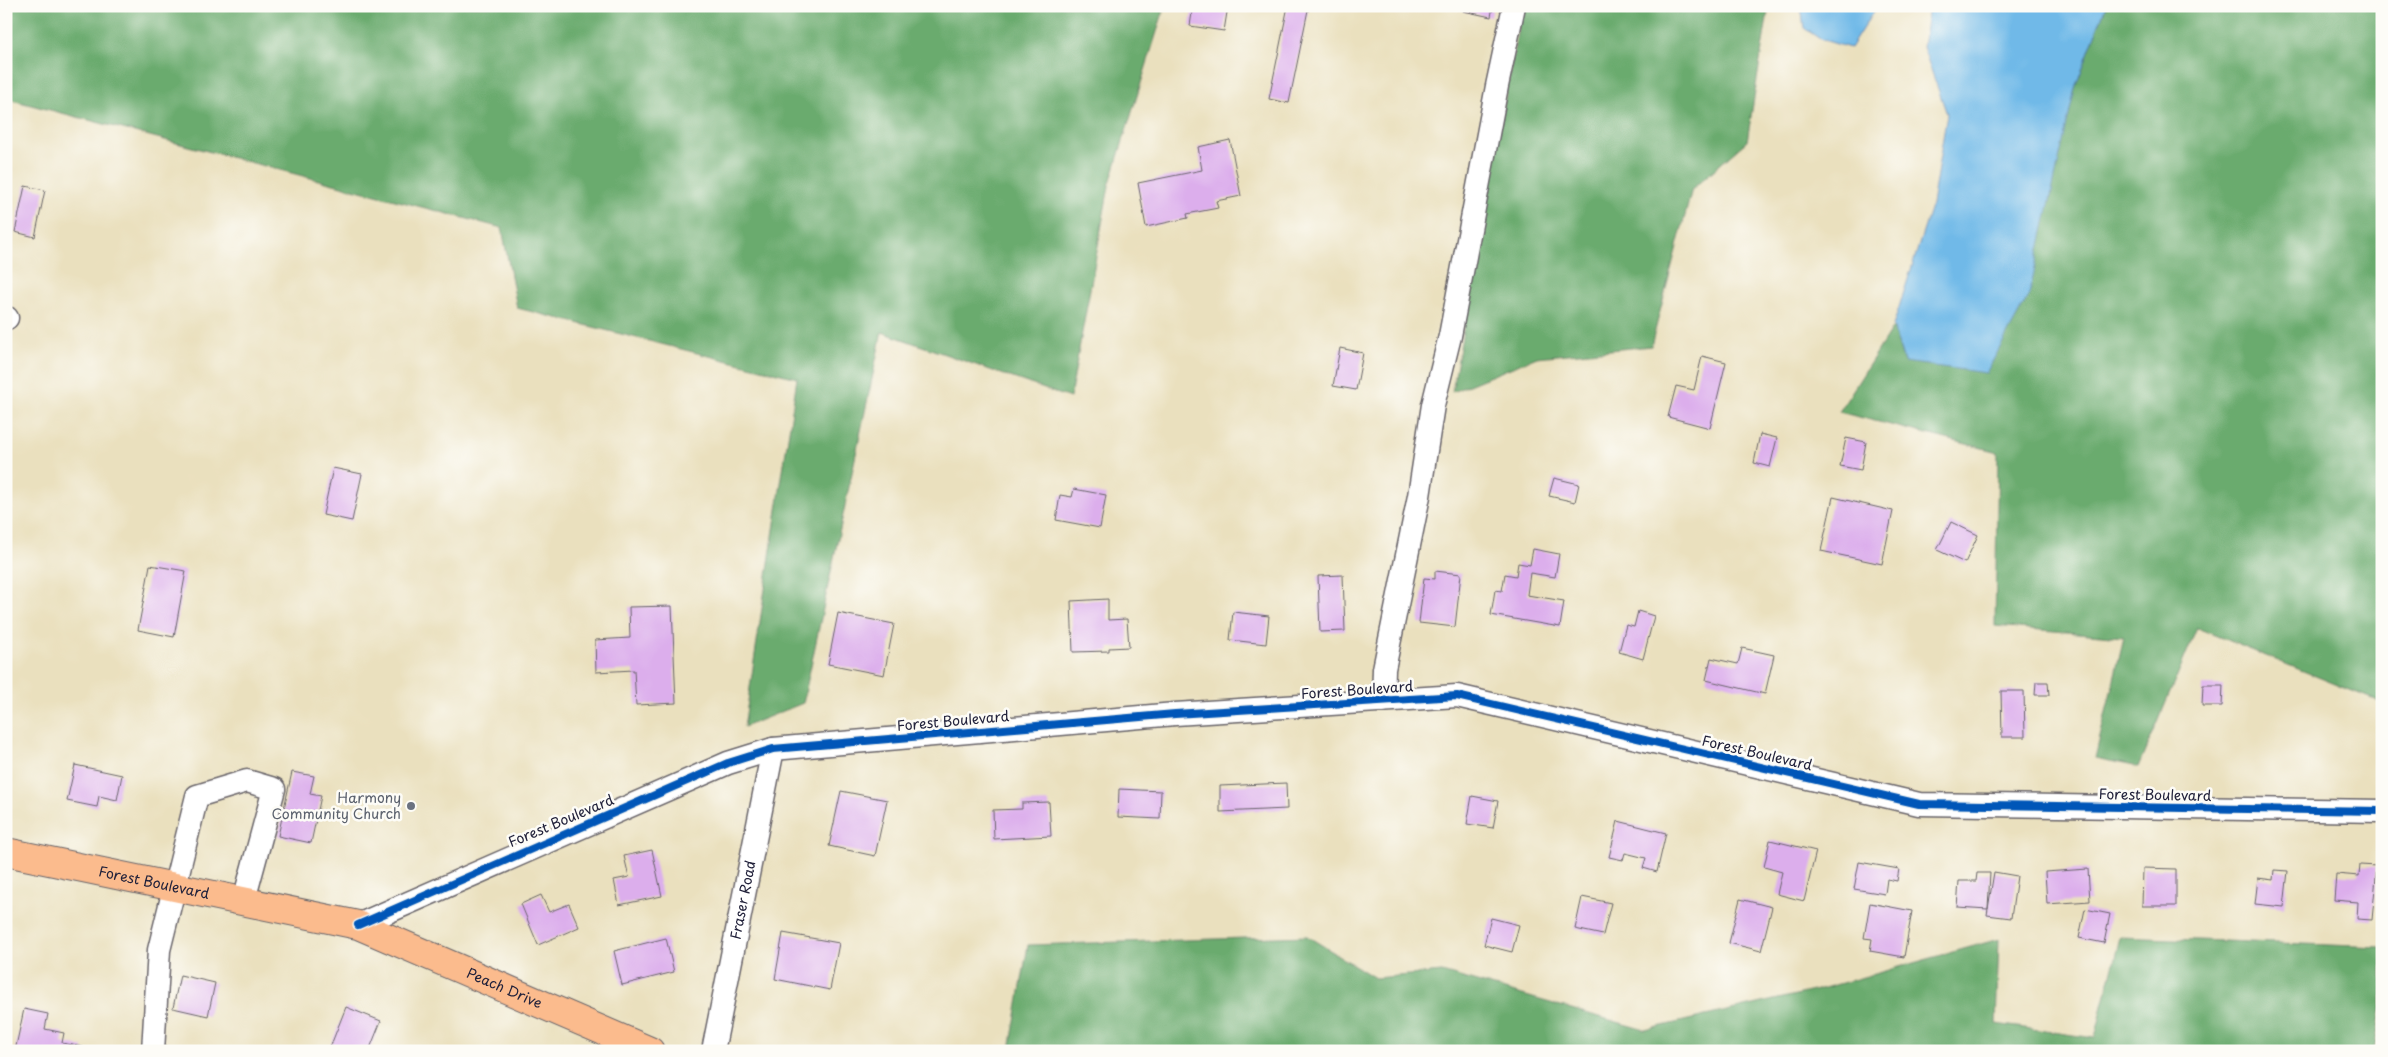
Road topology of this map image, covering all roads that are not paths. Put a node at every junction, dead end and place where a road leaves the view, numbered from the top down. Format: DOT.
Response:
graph roads {
  1 [pos="1514,6"];
  2 [pos="1383,701"];
  3 [pos="773,749"];
  4 [pos="2382,811"];
  5 [pos="6,852"];
  6 [pos="174,885"];
  7 [pos="244,900"];
  8 [pos="358,925"];
  9 [pos="153,1051"];
  10 [pos="650,1051"];
  11 [pos="713,1051"];
  1 -- 2 [label="street"];
  2 -- 3 [label="street, Forest Boulevard"];
  2 -- 4 [label="street, Forest Boulevard"];
  3 -- 8 [label="street, Forest Boulevard"];
  3 -- 11 [label="street, Fraser Road"];
  5 -- 6 [label="main road, Forest Boulevard"];
  6 -- 7 [label="main road, Forest Boulevard"];
  6 -- 7 [label="street"];
  6 -- 9 [label="street"];
  7 -- 8 [label="main road, Forest Boulevard"];
  8 -- 10 [label="main road, Peach Drive"];
}
